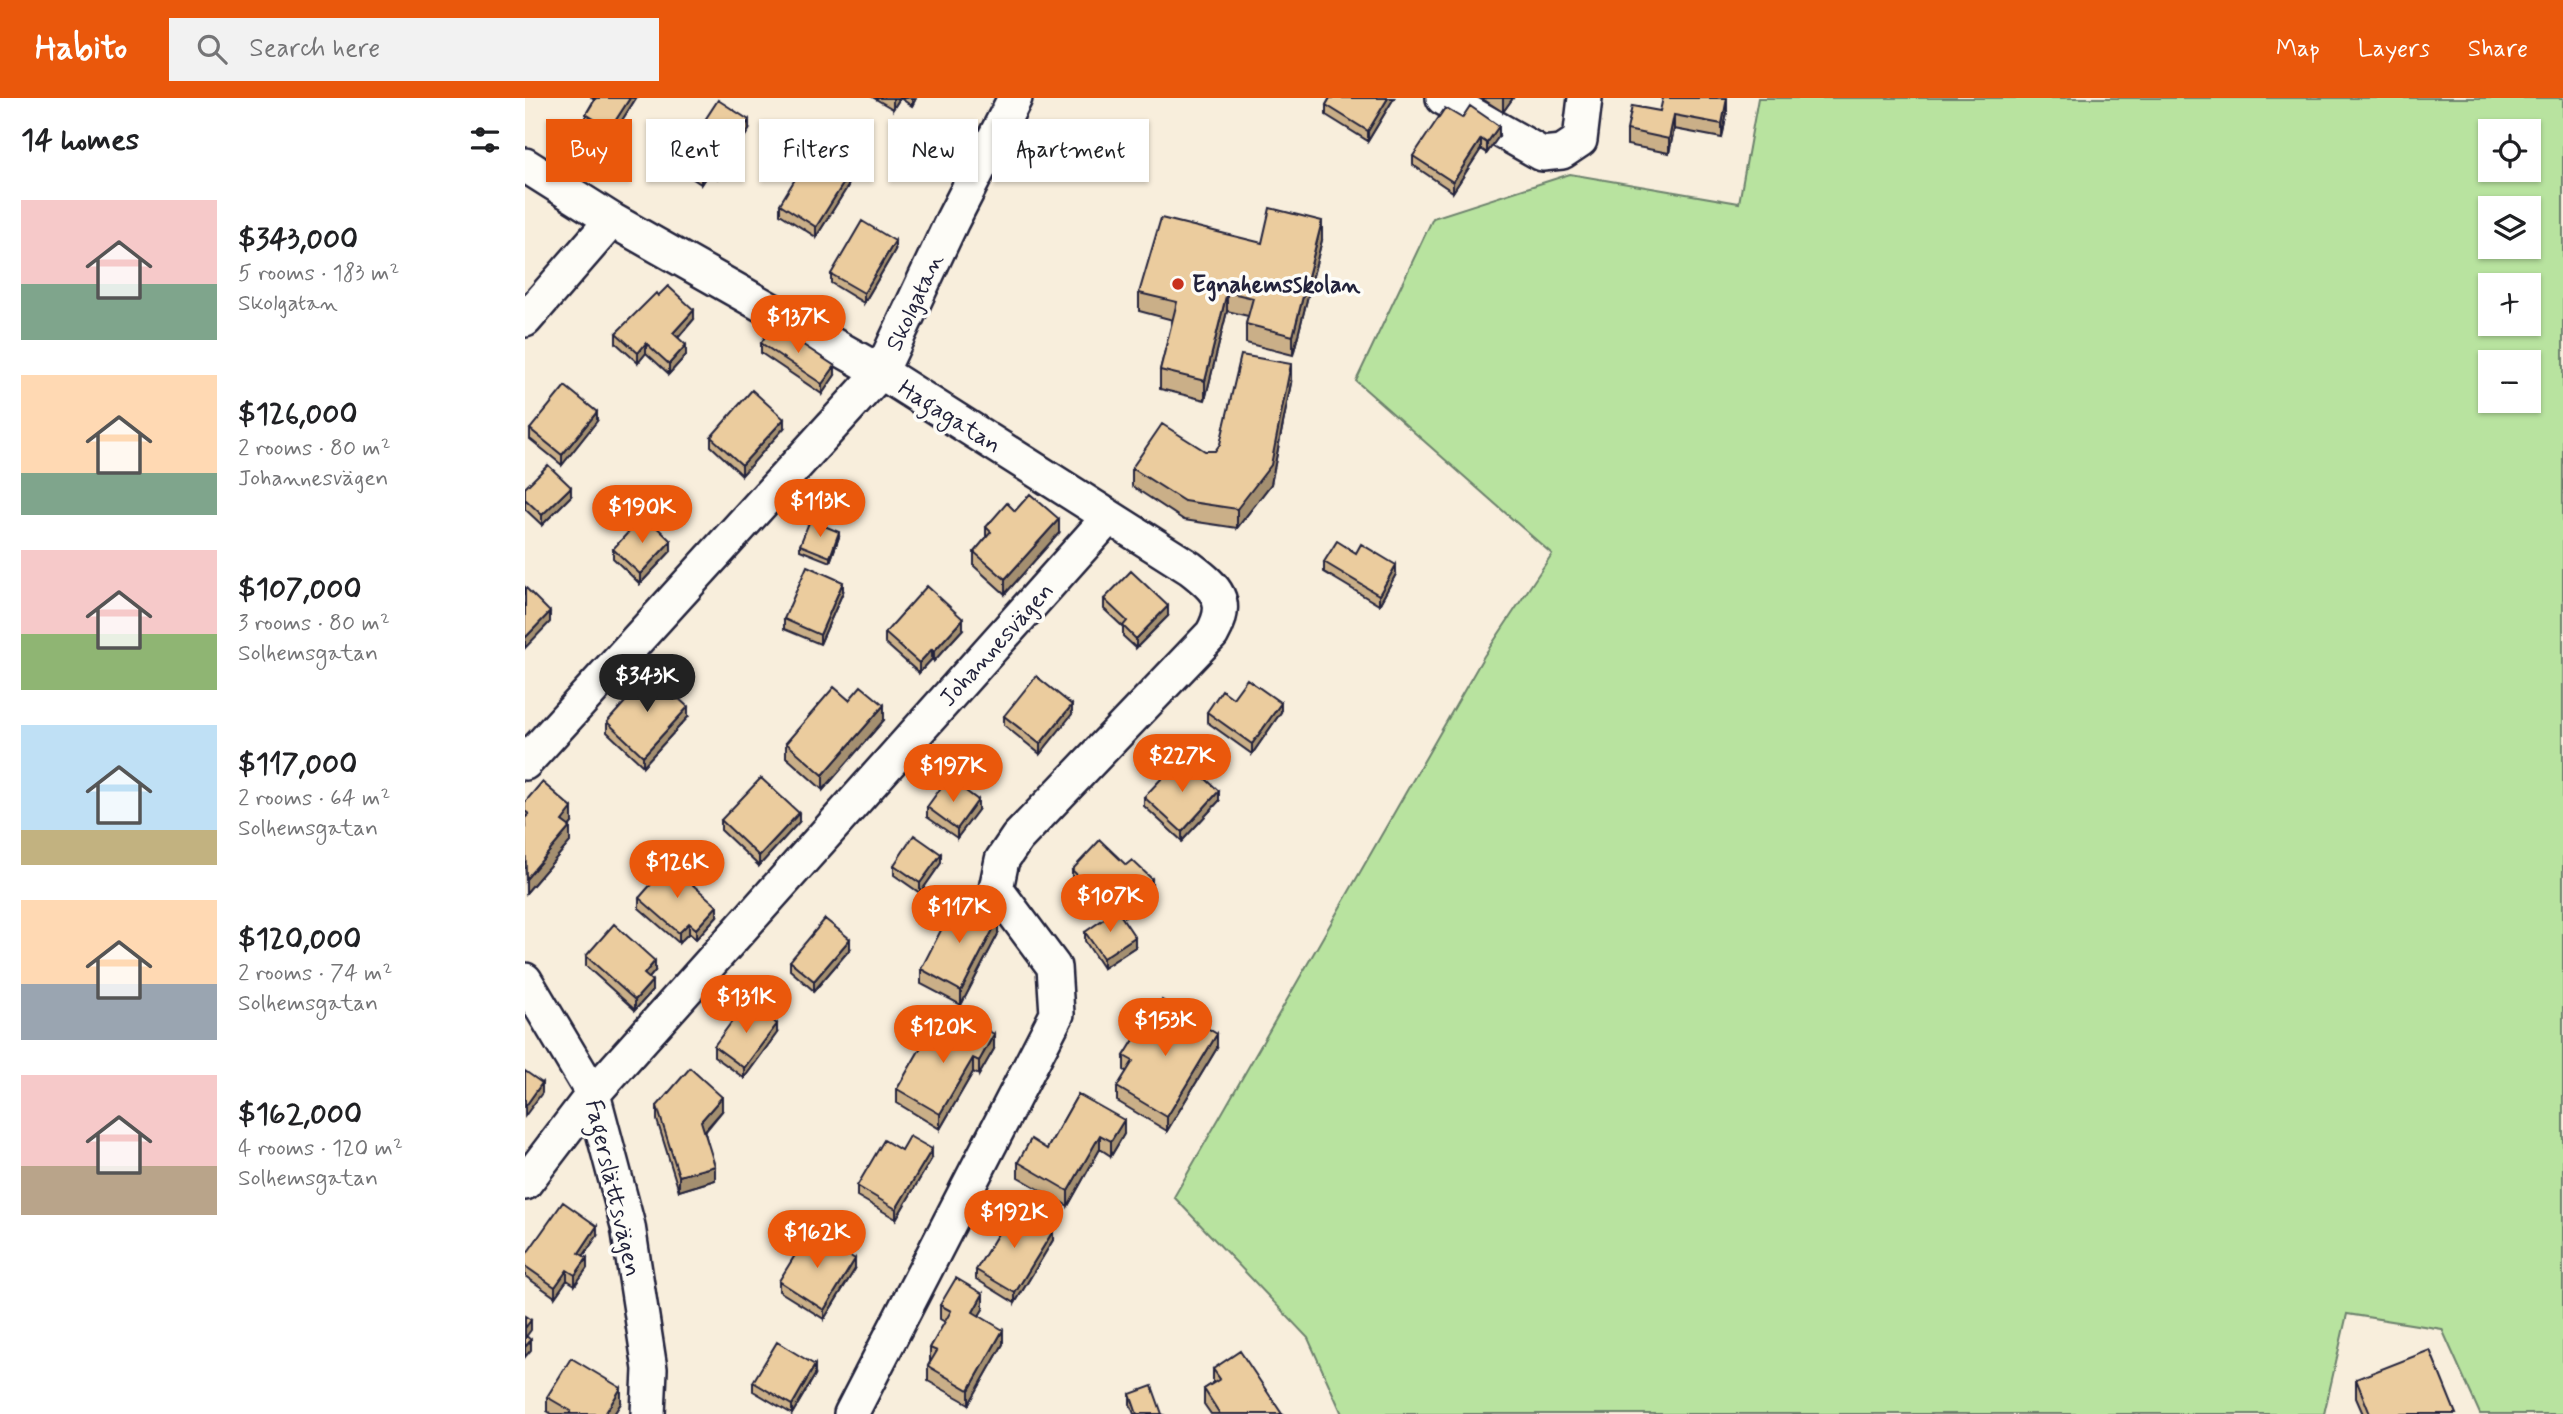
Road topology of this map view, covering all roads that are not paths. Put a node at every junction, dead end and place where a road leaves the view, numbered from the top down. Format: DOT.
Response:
graph roads {
  1 [pos="1015,98"];
  2 [pos="1443,98"];
  3 [pos="1585,98"];
  4 [pos="525,165"];
  5 [pos="613,220"];
  6 [pos="525,320"];
  7 [pos="881,372"];
  8 [pos="1109,517"];
  9 [pos="525,763"];
  10 [pos="525,980"];
  11 [pos="593,1094"];
  12 [pos="525,1183"];
  13 [pos="648,1414"];
  14 [pos="851,1414"];
  1 -- 7 [label="street, Skolgatan"];
  2 -- 3 [label="street"];
  4 -- 5 [label="street, Hagagatan"];
  5 -- 6 [label="street"];
  5 -- 7 [label="street, Hagagatan"];
  7 -- 8 [label="street, Hagagatan"];
  7 -- 9 [label="street, Skolgatan"];
  8 -- 11 [label="street, Johannesvägen"];
  8 -- 14 [label="street, Hagagatan"];
  10 -- 11 [label="street, Fagerslättsvägen"];
  11 -- 12 [label="street, Johannesvägen"];
  11 -- 13 [label="street, Fagerslättsvägen"];
}
